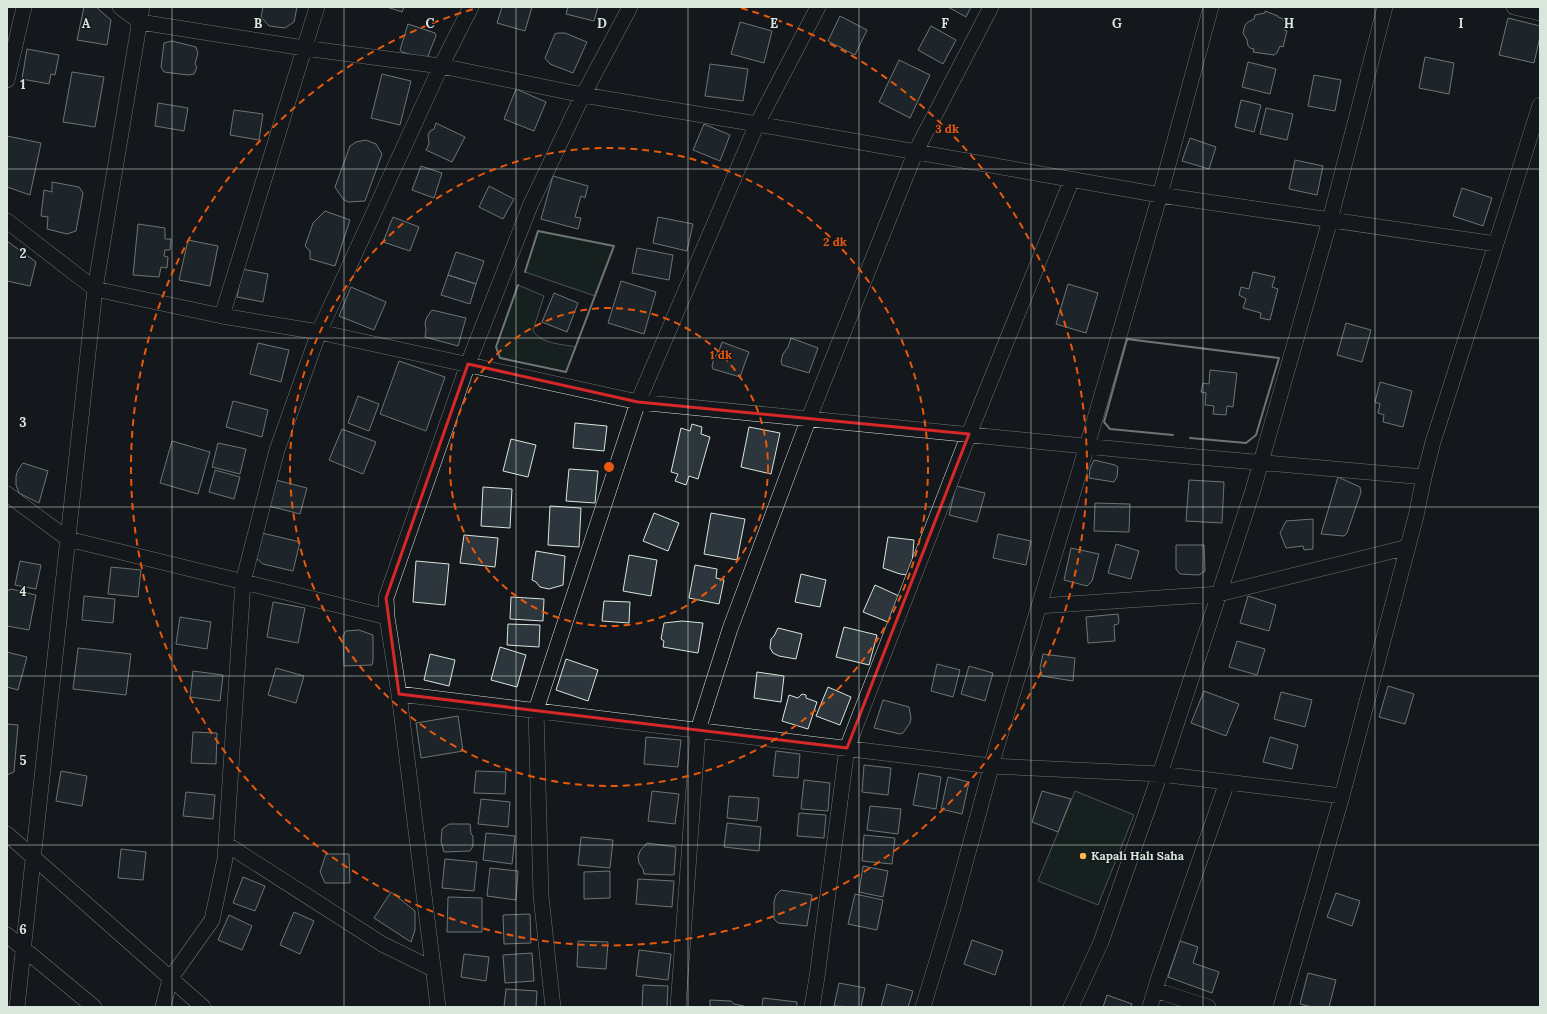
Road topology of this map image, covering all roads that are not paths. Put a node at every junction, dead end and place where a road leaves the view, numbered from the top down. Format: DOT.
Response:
graph roads {
  1 [pos="24,7"];
  2 [pos="120,7"];
  3 [pos="317,7"];
  4 [pos="471,7"];
  5 [pos="630,7"];
  6 [pos="818,7"];
  7 [pos="991,7"];
  8 [pos="1212,7"];
  9 [pos="1385,7"];
  10 [pos="1514,7"];
  11 [pos="1540,13"];
  12 [pos="141,14"];
  13 [pos="304,48"];
  14 [pos="441,66"];
  15 [pos="7,80"];
  16 [pos="583,95"];
  17 [pos="1540,105"];
  18 [pos="757,124"];
  19 [pos="916,152"];
  20 [pos="1072,179"];
  21 [pos="1160,195"];
  22 [pos="1330,220"];
  23 [pos="7,221"];
  24 [pos="1496,244"];
  25 [pos="95,289"];
  26 [pos="222,316"];
  27 [pos="319,332"];
  28 [pos="468,364"];
  29 [pos="638,402"];
  30 [pos="809,418"];
  31 [pos="969,434"];
  32 [pos="1087,446"];
  33 [pos="1261,462"];
  34 [pos="1424,477"];
  35 [pos="7,494"];
  36 [pos="68,539"];
  37 [pos="1408,547"];
  38 [pos="242,582"];
  39 [pos="1219,594"];
  40 [pos="1039,606"];
  41 [pos="387,617"];
  42 [pos="399,694"];
  43 [pos="536,710"];
  44 [pos="698,730"];
  45 [pos="847,748"];
  46 [pos="991,766"];
  47 [pos="1160,774"];
  48 [pos="1228,782"];
  49 [pos="1342,796"];
  50 [pos="7,834"];
  51 [pos="226,844"];
  52 [pos="34,859"];
  53 [pos="7,935"];
  54 [pos="24,949"];
  55 [pos="432,969"];
  56 [pos="170,979"];
  57 [pos="1155,990"];
  58 [pos="17,1007"];
  59 [pos="94,1007"];
  60 [pos="163,1007"];
  61 [pos="202,1007"];
  62 [pos="438,1007"];
  63 [pos="553,1007"];
  64 [pos="678,1007"];
  65 [pos="812,1007"];
  66 [pos="923,1007"];
  67 [pos="1071,1007"];
  68 [pos="1150,1007"];
  69 [pos="1208,1007"];
  70 [pos="1282,1007"];
  1 -- 15 [label="street"];
  2 -- 12 [label="street"];
  3 -- 13 [label="street"];
  4 -- 14 [label="street"];
  5 -- 16 [label="street"];
  6 -- 18 [label="street"];
  7 -- 19 [label="street"];
  8 -- 21 [label="street"];
  9 -- 22 [label="street"];
  10 -- 11 [label="street"];
  12 -- 13 [label="street"];
  12 -- 25 [label="street"];
  13 -- 14 [label="street"];
  13 -- 26 [label="street"];
  14 -- 16 [label="street"];
  14 -- 27 [label="street"];
  16 -- 18 [label="street"];
  16 -- 28 [label="street"];
  17 -- 24 [label="street"];
  18 -- 19 [label="street"];
  18 -- 29 [label="street"];
  19 -- 20 [label="street"];
  19 -- 30 [label="street"];
  20 -- 21 [label="street"];
  20 -- 31 [label="street"];
  21 -- 22 [label="street"];
  21 -- 32 [label="street"];
  22 -- 24 [label="street"];
  22 -- 33 [label="street"];
  23 -- 25 [label="street"];
  24 -- 34 [label="street"];
  25 -- 26 [label="street"];
  25 -- 36 [label="street"];
  26 -- 27 [label="street"];
  27 -- 28 [label="street"];
  27 -- 38 [label="street"];
  28 -- 29 [label="street"];
  28 -- 41 [label="street"];
  29 -- 30 [label="street"];
  29 -- 43 [label="street"];
  30 -- 31 [label="street"];
  30 -- 44 [label="street"];
  31 -- 32 [label="street"];
  31 -- 45 [label="street"];
  32 -- 33 [label="street"];
  32 -- 40 [label="street"];
  33 -- 34 [label="street"];
  33 -- 39 [label="street"];
  34 -- 37 [label="street"];
  35 -- 36 [label="street"];
  36 -- 38 [label="street"];
  36 -- 52 [label="street"];
  37 -- 39 [label="street"];
  37 -- 49 [label="street"];
  38 -- 41 [label="street"];
  38 -- 51 [label="street"];
  39 -- 40 [label="street"];
  39 -- 47 [label="street"];
  40 -- 46 [label="street"];
  41 -- 42 [label="street"];
  42 -- 43 [label="street"];
  42 -- 55 [label="street"];
  43 -- 44 [label="street"];
  43 -- 63 [label="street"];
  44 -- 45 [label="street"];
  44 -- 64 [label="street"];
  45 -- 46 [label="street"];
  45 -- 65 [label="street"];
  46 -- 47 [label="street"];
  46 -- 66 [label="street"];
  47 -- 48 [label="street"];
  47 -- 67 [label="street"];
  48 -- 49 [label="street"];
  48 -- 57 [label="street"];
  49 -- 70 [label="street"];
  50 -- 52 [label="street"];
  51 -- 55 [label="street"];
  51 -- 56 [label="street"];
  52 -- 54 [label="street"];
  52 -- 56 [label="street"];
  53 -- 54 [label="street"];
  54 -- 58 [label="street"];
  54 -- 59 [label="street"];
  55 -- 62 [label="street"];
  56 -- 60 [label="street"];
  56 -- 61 [label="street"];
  57 -- 68 [label="street"];
  57 -- 69 [label="street"];
}
